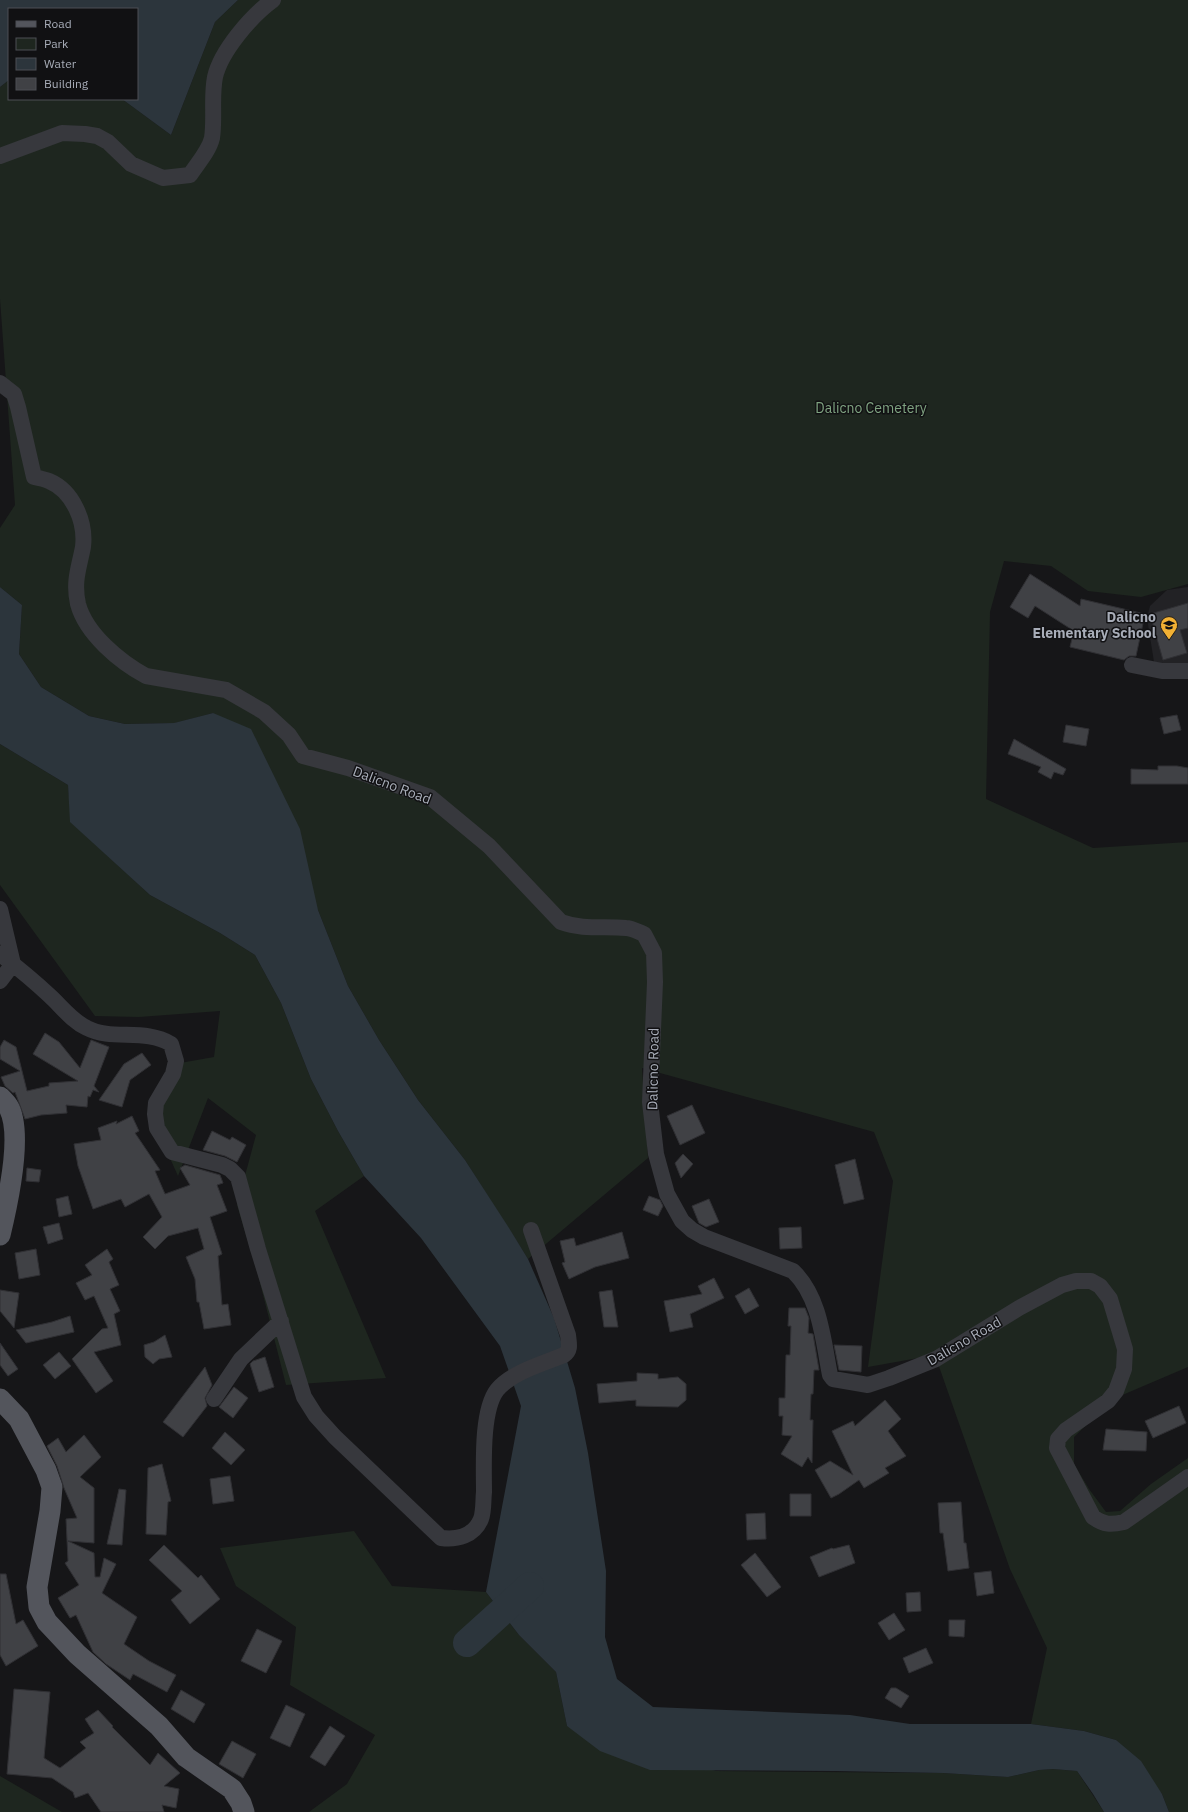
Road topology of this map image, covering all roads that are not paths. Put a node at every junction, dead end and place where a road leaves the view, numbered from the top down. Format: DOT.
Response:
graph roads {
  1 [pos="273,0"];
  2 [pos="0,156"];
  3 [pos="0,383"];
  4 [pos="1132,664"];
  5 [pos="1188,671"];
  6 [pos="0,909"];
  7 [pos="0,954"];
  8 [pos="13,964"];
  9 [pos="0,981"];
  10 [pos="0,1097"];
  11 [pos="531,1230"];
  12 [pos="0,1235"];
  13 [pos="281,1321"];
  14 [pos="0,1399"];
  15 [pos="214,1400"];
  16 [pos="1188,1477"];
  17 [pos="244,1812"];
  1 -- 2 [label="street"];
  3 -- 16 [label="street, Dalicno Road"];
  4 -- 5 [label="street"];
  6 -- 8 [label="street"];
  7 -- 8 [label="street"];
  8 -- 9 [label="street"];
  8 -- 13 [label="street"];
  10 -- 12 [label="main road"];
  11 -- 13 [label="street"];
  13 -- 15 [label="street"];
  14 -- 17 [label="main road"];
}
